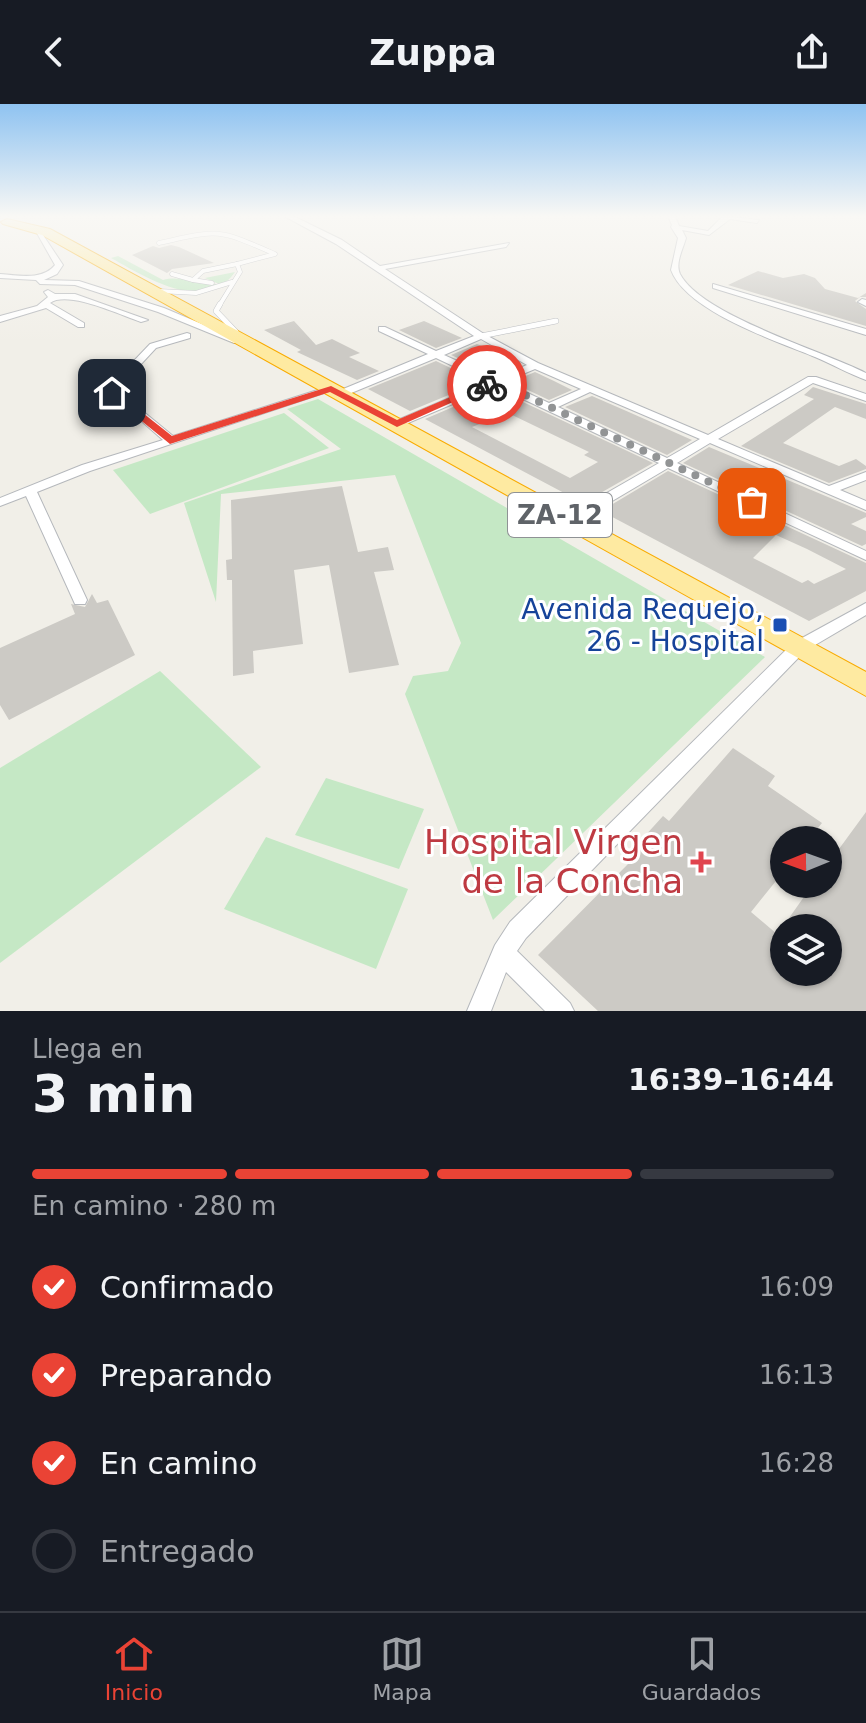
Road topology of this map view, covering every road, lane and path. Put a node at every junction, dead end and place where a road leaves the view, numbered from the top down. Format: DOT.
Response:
graph roads {
  1 [pos="56,258"];
  2 [pos="97,258"];
  3 [pos="259,258"];
  4 [pos="364,258"];
  5 [pos="432,258"];
  6 [pos="678,258"];
  7 [pos="237,264"];
  8 [pos="379,268"];
  9 [pos="2,274"];
  10 [pos="172,274"];
  11 [pos="49,279"];
  12 [pos="193,280"];
  13 [pos="234,281"];
  14 [pos="212,283"];
  15 [pos="716,286"];
  16 [pos="148,289"];
  17 [pos="50,301"];
  18 [pos="0,319"];
  19 [pos="144,320"];
  20 [pos="556,321"];
  21 [pos="81,325"];
  22 [pos="382,329"];
  23 [pos="866,332"];
  24 [pos="187,336"];
  25 [pos="481,336"];
  26 [pos="252,347"];
  27 [pos="438,355"];
  28 [pos="535,365"];
  29 [pos="866,377"];
  30 [pos="495,381"];
  31 [pos="591,388"];
  32 [pos="336,392"];
  33 [pos="866,398"];
  34 [pos="550,407"];
  35 [pos="397,424"];
  36 [pos="712,439"];
  37 [pos="170,440"];
  38 [pos="669,463"];
  39 [pos="866,476"];
  40 [pos="29,489"];
  41 [pos="829,490"];
  42 [pos="0,502"];
  43 [pos="866,506"];
  44 [pos="570,520"];
  45 [pos="866,556"];
  46 [pos="80,600"];
  47 [pos="866,608"];
  48 [pos="799,647"];
  49 [pos="866,685"];
  50 [pos="503,953"];
  51 [pos="479,1011"];
  52 [pos="562,1011"];
  1 -- 11 [label="street"];
  2 -- 16 [label="highway, ZA-12"];
  3 -- 7 [label="lane"];
  4 -- 8 [label="street"];
  5 -- 8 [label="street"];
  6 -- 29 [label="street"];
  7 -- 12 [label="lane"];
  7 -- 13 [label="lane"];
  8 -- 25 [label="street"];
  9 -- 11 [label="street"];
  10 -- 12 [label="lane"];
  11 -- 17 [label="street"];
  11 -- 26 [label="street"];
  12 -- 14 [label="lane"];
  13 -- 16 [label="lane"];
  13 -- 26 [label="lane"];
  15 -- 23 [label="street"];
  16 -- 26 [label="highway, ZA-12"];
  17 -- 18 [label="street"];
  17 -- 19 [label="street"];
  17 -- 21 [label="street"];
  20 -- 25 [label="lane"];
  22 -- 27 [label="street"];
  24 -- 37 [label="street"];
  25 -- 27 [label="street"];
  25 -- 28 [label="street"];
  26 -- 32 [label="highway, ZA-12"];
  27 -- 30 [label="street"];
  27 -- 32 [label="street"];
  28 -- 30 [label="street"];
  28 -- 31 [label="street"];
  30 -- 34 [label="street"];
  30 -- 35 [label="street"];
  31 -- 34 [label="street"];
  31 -- 36 [label="street"];
  32 -- 35 [label="highway, ZA-12"];
  32 -- 37 [label="street"];
  33 -- 36 [label="street"];
  34 -- 38 [label="street"];
  35 -- 44 [label="highway, ZA-12"];
  36 -- 38 [label="street"];
  36 -- 41 [label="street"];
  37 -- 40 [label="street"];
  38 -- 44 [label="street"];
  38 -- 45 [label="street"];
  39 -- 41 [label="street"];
  40 -- 42 [label="street"];
  40 -- 46 [label="street"];
  41 -- 43 [label="street"];
  44 -- 48 [label="highway, ZA-12"];
  47 -- 48 [label="street"];
  48 -- 49 [label="highway, ZA-12"];
  48 -- 50 [label="street"];
  50 -- 51 [label="street"];
  50 -- 52 [label="street"];
}
